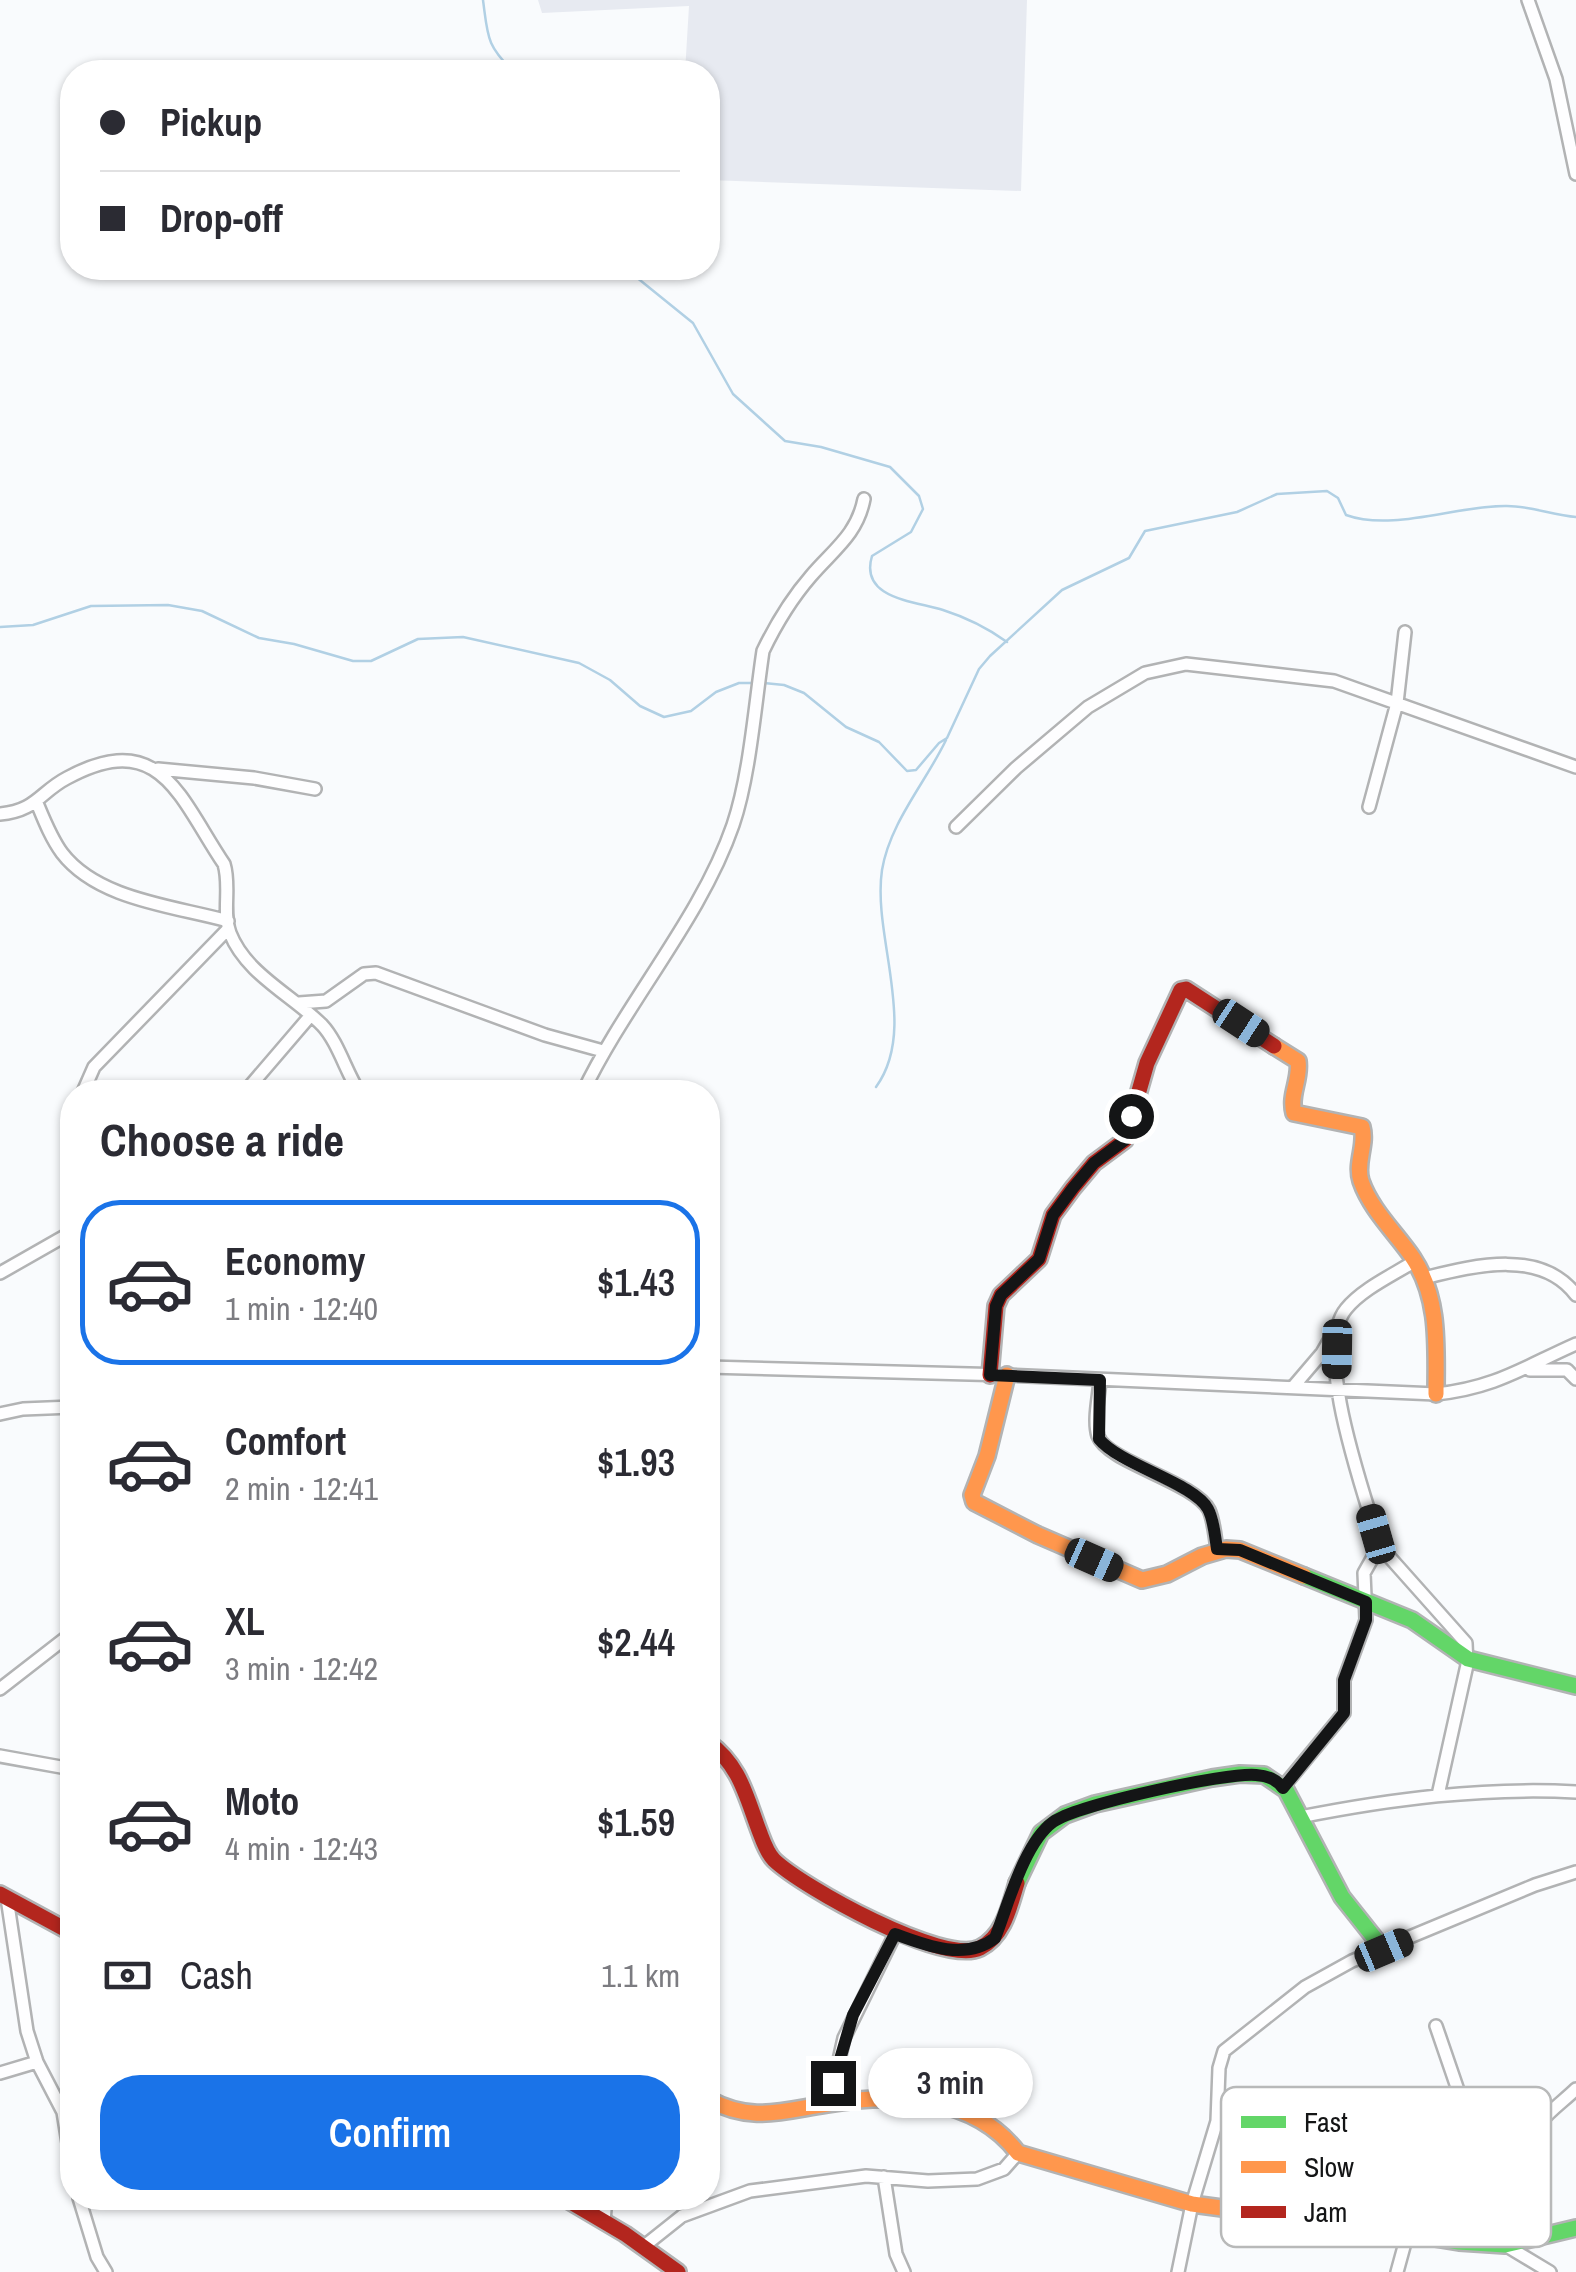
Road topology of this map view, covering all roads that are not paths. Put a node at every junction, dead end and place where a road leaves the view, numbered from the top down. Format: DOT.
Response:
graph roads {
  1 [pos="1528,0"];
  2 [pos="1576,174"];
  3 [pos="864,499"];
  4 [pos="1406,632"];
  5 [pos="1397,703"];
  6 [pos="1576,766"];
  7 [pos="158,769"];
  8 [pos="316,789"];
  9 [pos="37,803"];
  10 [pos="1369,806"];
  11 [pos="0,814"];
  12 [pos="956,828"];
  13 [pos="228,925"];
  14 [pos="326,1001"];
  15 [pos="299,1003"];
  16 [pos="312,1015"];
  17 [pos="326,1029"];
  18 [pos="603,1051"];
  19 [pos="88,1080"];
  20 [pos="255,1080"];
  21 [pos="352,1080"];
  22 [pos="588,1080"];
  23 [pos="60,1239"];
  24 [pos="1415,1261"];
  25 [pos="0,1273"];
  26 [pos="1424,1278"];
  27 [pos="1576,1295"];
  28 [pos="1339,1324"];
  29 [pos="1576,1344"];
  30 [pos="720,1367"];
  31 [pos="1526,1370"];
  32 [pos="1575,1372"];
  33 [pos="998,1375"];
  34 [pos="1100,1380"];
  35 [pos="1293,1387"];
  36 [pos="1336,1390"];
  37 [pos="1436,1394"];
  38 [pos="60,1407"];
  39 [pos="0,1414"];
  40 [pos="1377,1543"];
  41 [pos="1217,1549"];
  42 [pos="1366,1602"];
  43 [pos="60,1643"];
  44 [pos="1468,1659"];
  45 [pos="1576,1686"];
  46 [pos="0,1689"];
  47 [pos="720,1749"];
  48 [pos="0,1756"];
  49 [pos="60,1768"];
  50 [pos="1283,1788"];
  51 [pos="1576,1792"];
  52 [pos="1438,1796"];
  53 [pos="1300,1817"];
  54 [pos="1576,1872"];
  55 [pos="4,1896"];
  56 [pos="60,1926"];
  57 [pos="895,1934"];
  58 [pos="1384,1950"];
  59 [pos="1436,2026"];
  60 [pos="38,2062"];
  61 [pos="0,2074"];
  62 [pos="1457,2087"];
  63 [pos="1576,2089"];
  64 [pos="828,2104"];
  65 [pos="720,2105"];
  66 [pos="60,2106"];
  67 [pos="1551,2112"];
  68 [pos="1018,2153"];
  69 [pos="884,2177"];
  70 [pos="720,2203"];
  71 [pos="1192,2204"];
  72 [pos="1221,2208"];
  73 [pos="83,2210"];
  74 [pos="585,2210"];
  75 [pos="605,2210"];
  76 [pos="699,2210"];
  77 [pos="604,2221"];
  78 [pos="1576,2228"];
  79 [pos="1551,2235"];
  80 [pos="643,2246"];
  81 [pos="1404,2247"];
  82 [pos="1509,2247"];
  83 [pos="106,2272"];
  84 [pos="678,2272"];
  85 [pos="904,2272"];
  86 [pos="1178,2272"];
  87 [pos="1397,2272"];
  88 [pos="1550,2272"];
  1 -- 2 [label="street"];
  3 -- 18 [label="street"];
  4 -- 5 [label="street"];
  5 -- 6 [label="street"];
  5 -- 10 [label="street"];
  5 -- 12 [label="street"];
  7 -- 8 [label="street"];
  7 -- 9 [label="street"];
  7 -- 13 [label="street"];
  9 -- 11 [label="street"];
  9 -- 13 [label="street"];
  13 -- 15 [label="street"];
  13 -- 19 [label="street"];
  14 -- 15 [label="street"];
  14 -- 17 [label="street"];
  14 -- 18 [label="street"];
  15 -- 16 [label="street"];
  16 -- 17 [label="street"];
  16 -- 20 [label="street"];
  17 -- 21 [label="street"];
  18 -- 22 [label="street"];
  23 -- 25 [label="street"];
  24 -- 26 [label="street"];
  24 -- 28 [label="street"];
  24 -- 33 [label="street"];
  26 -- 27 [label="street"];
  26 -- 37 [label="street"];
  28 -- 35 [label="street"];
  28 -- 36 [label="street"];
  29 -- 31 [label="street"];
  30 -- 33 [label="street"];
  31 -- 32 [label="street"];
  31 -- 37 [label="street"];
  33 -- 34 [label="street"];
  33 -- 41 [label="street"];
  34 -- 35 [label="street"];
  34 -- 41 [label="street"];
  35 -- 36 [label="street"];
  36 -- 37 [label="street"];
  36 -- 40 [label="street"];
  38 -- 39 [label="street"];
  40 -- 42 [label="street"];
  40 -- 44 [label="street"];
  41 -- 42 [label="street"];
  42 -- 44 [label="street"];
  42 -- 50 [label="street"];
  43 -- 46 [label="street"];
  44 -- 45 [label="street"];
  44 -- 52 [label="street"];
  47 -- 57 [label="street"];
  48 -- 49 [label="street"];
  50 -- 53 [label="street"];
  50 -- 57 [label="street"];
  51 -- 52 [label="street"];
  52 -- 53 [label="street"];
  53 -- 58 [label="street"];
  54 -- 58 [label="street"];
  55 -- 56 [label="street"];
  55 -- 60 [label="street"];
  57 -- 64 [label="street"];
  58 -- 71 [label="street"];
  59 -- 62 [label="street"];
  60 -- 61 [label="street"];
  60 -- 66 [label="street"];
  63 -- 67 [label="street"];
  64 -- 65 [label="street"];
  64 -- 68 [label="street"];
  68 -- 69 [label="street"];
  68 -- 71 [label="street"];
  69 -- 70 [label="street"];
  69 -- 85 [label="street"];
  71 -- 72 [label="street"];
  71 -- 86 [label="street"];
  73 -- 83 [label="street"];
  74 -- 77 [label="street"];
  75 -- 77 [label="street"];
  76 -- 80 [label="street"];
  77 -- 80 [label="street"];
  78 -- 79 [label="street"];
  80 -- 84 [label="street"];
  81 -- 87 [label="street"];
  82 -- 88 [label="street"];
}
